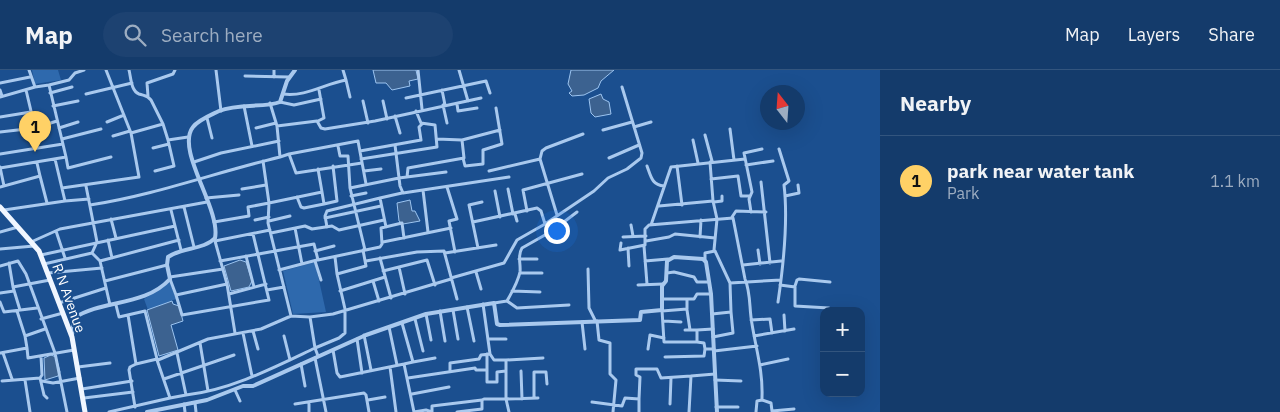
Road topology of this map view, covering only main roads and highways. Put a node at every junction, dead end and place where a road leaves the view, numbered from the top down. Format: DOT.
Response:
graph roads {
  1 [pos="1,209"];
  2 [pos="85,412"];
  1 -- 2 [label="main road, R N Avenue"];
}
